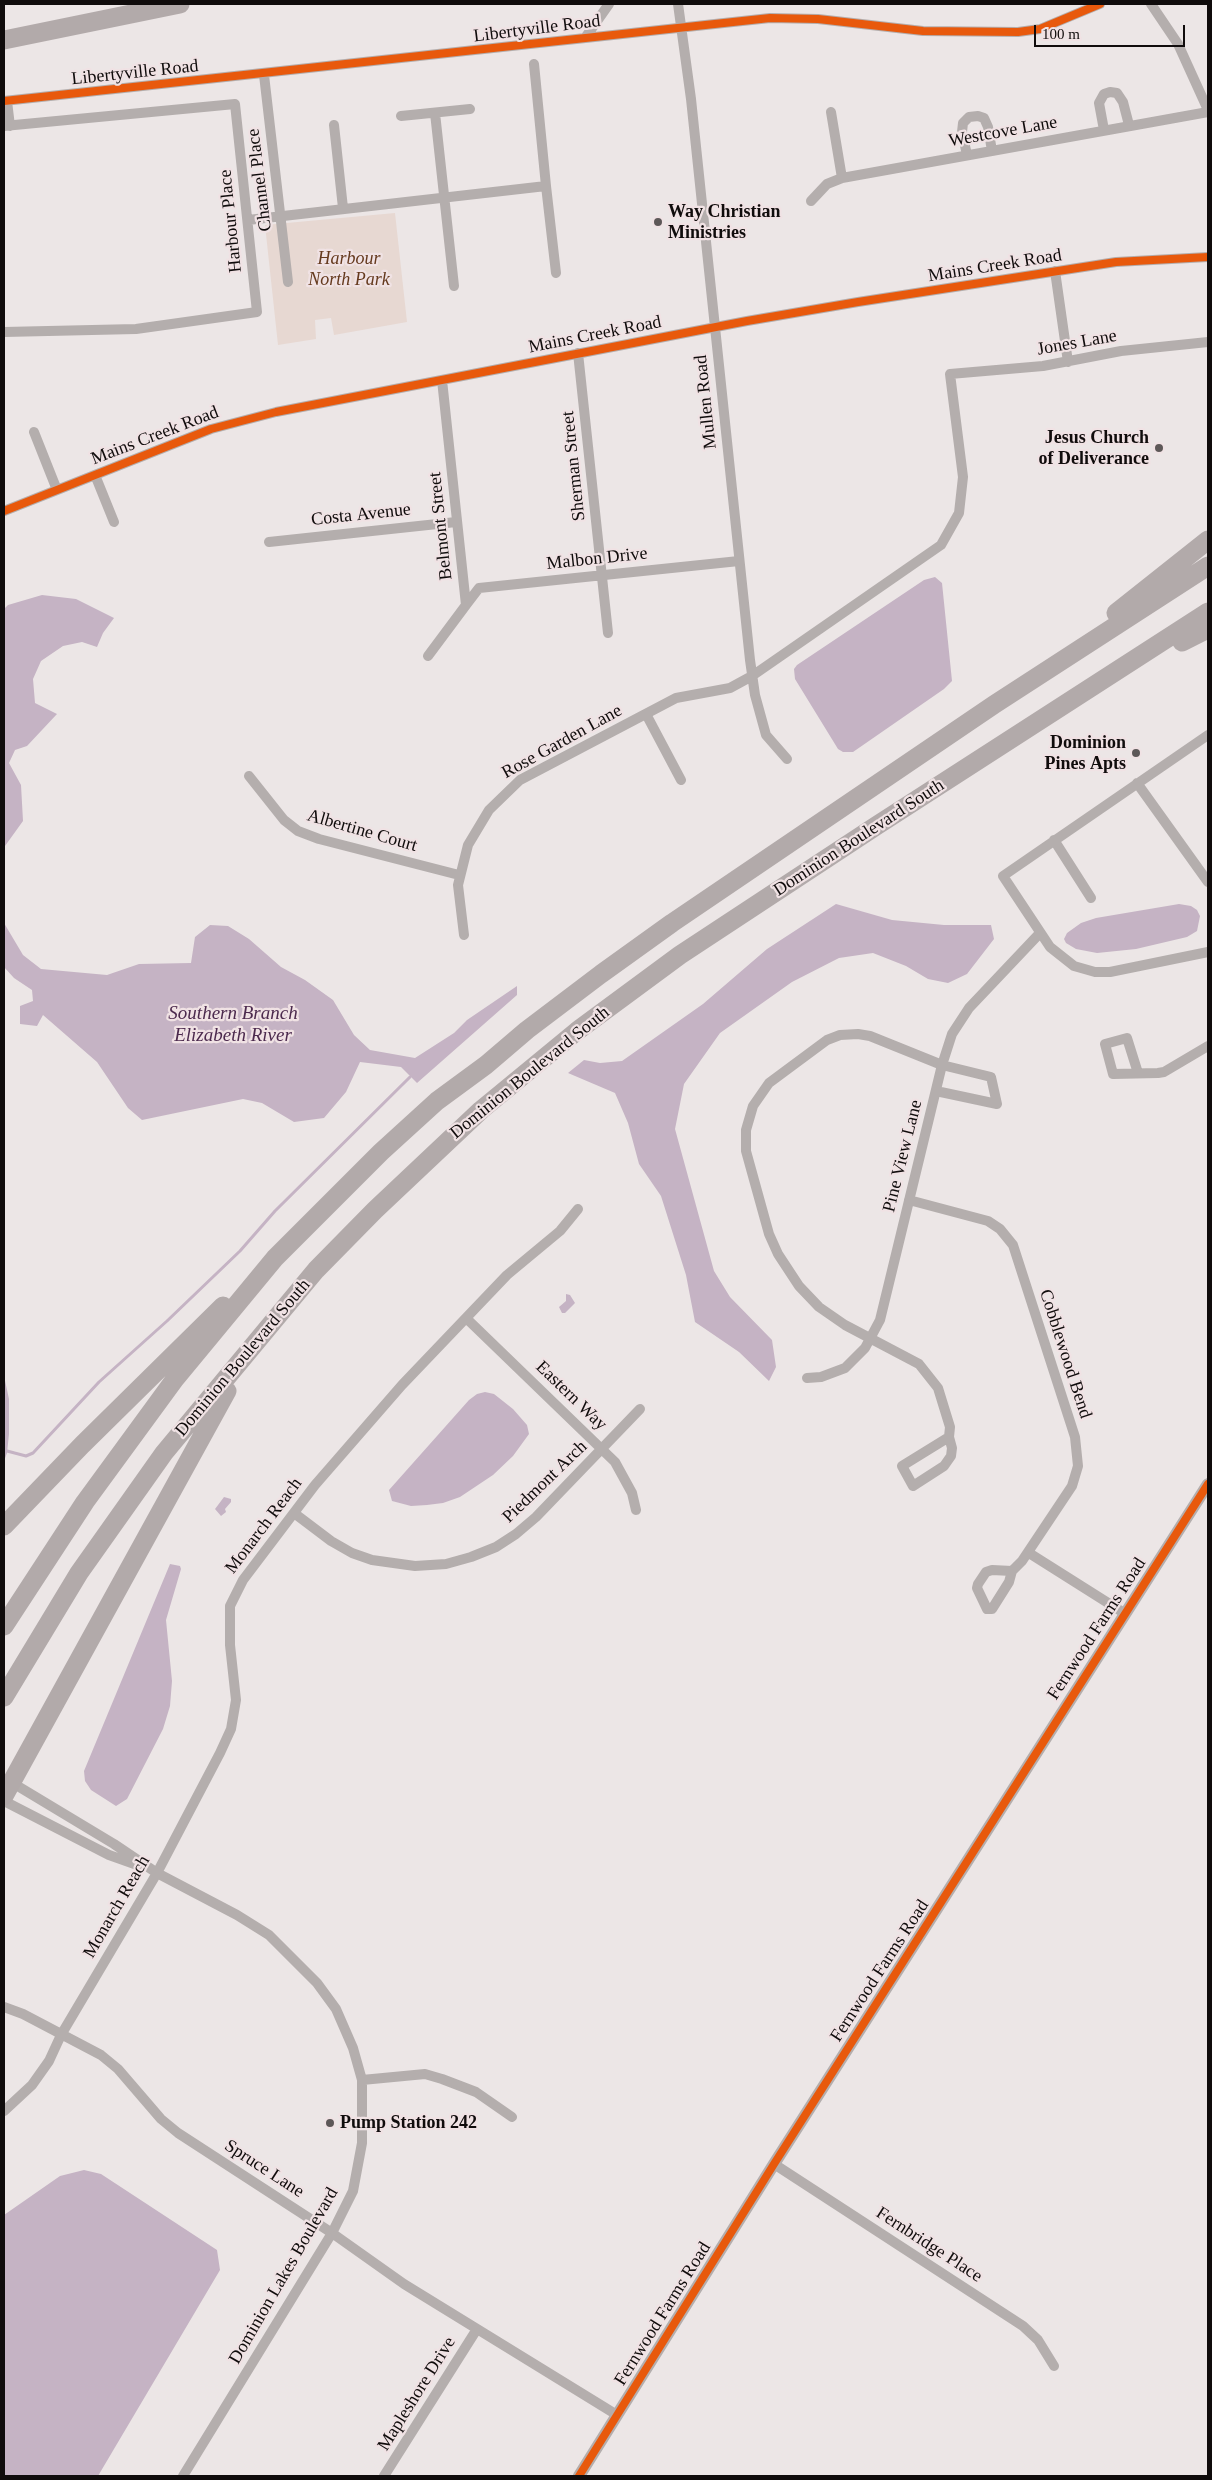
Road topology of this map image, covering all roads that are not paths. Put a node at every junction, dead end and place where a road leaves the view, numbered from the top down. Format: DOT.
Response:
graph roads {
  1 [pos="180,4"];
  2 [pos="609,4"];
  3 [pos="678,4"];
  4 [pos="1100,4"];
  5 [pos="1151,4"];
  6 [pos="681,26"];
  7 [pos="586,38"];
  8 [pos="4,40"];
  9 [pos="534,64"];
  10 [pos="264,74"];
  11 [pos="5,101"];
  12 [pos="470,109"];
  13 [pos="1208,111"];
  14 [pos="831,112"];
  15 [pos="435,113"];
  16 [pos="401,116"];
  17 [pos="334,124"];
  18 [pos="1129,125"];
  19 [pos="7,126"];
  20 [pos="1104,130"];
  21 [pos="992,151"];
  22 [pos="966,155"];
  23 [pos="842,178"];
  24 [pos="546,186"];
  25 [pos="445,198"];
  26 [pos="811,200"];
  27 [pos="343,208"];
  28 [pos="281,216"];
  29 [pos="248,220"];
  30 [pos="1208,257"];
  31 [pos="1055,271"];
  32 [pos="556,273"];
  33 [pos="288,282"];
  34 [pos="454,286"];
  35 [pos="715,327"];
  36 [pos="4,332"];
  37 [pos="1208,342"];
  38 [pos="578,353"];
  39 [pos="1068,362"];
  40 [pos="950,374"];
  41 [pos="442,380"];
  42 [pos="34,432"];
  43 [pos="95,475"];
  44 [pos="57,490"];
  45 [pos="4,511"];
  46 [pos="114,522"];
  47 [pos="456,522"];
  48 [pos="1208,540"];
  49 [pos="269,542"];
  50 [pos="739,561"];
  51 [pos="1208,566"];
  52 [pos="602,575"];
  53 [pos="466,605"];
  54 [pos="1208,612"];
  55 [pos="1208,629"];
  56 [pos="608,633"];
  57 [pos="428,656"];
  58 [pos="752,676"];
  59 [pos="1099,684"];
  60 [pos="995,704"];
  61 [pos="646,714"];
  62 [pos="1208,735"];
  63 [pos="787,759"];
  64 [pos="250,776"];
  65 [pos="681,780"];
  66 [pos="1137,783"];
  67 [pos="1054,840"];
  68 [pos="460,875"];
  69 [pos="1208,882"];
  70 [pos="1091,898"];
  71 [pos="1040,932"];
  72 [pos="464,935"];
  73 [pos="1208,952"];
  74 [pos="1208,1046"];
  75 [pos="942,1064"];
  76 [pos="1138,1073"];
  77 [pos="936,1091"];
  78 [pos="909,1200"];
  79 [pos="578,1209"];
  80 [pos="275,1258"];
  81 [pos="466,1318"];
  82 [pos="870,1338"];
  83 [pos="255,1343"];
  84 [pos="807,1378"];
  85 [pos="640,1409"];
  86 [pos="949,1437"];
  87 [pos="603,1449"];
  88 [pos="1208,1484"];
  89 [pos="636,1510"];
  90 [pos="294,1513"];
  91 [pos="4,1526"];
  92 [pos="1029,1553"];
  93 [pos="1012,1571"];
  94 [pos="1124,1613"];
  95 [pos="4,1626"];
  96 [pos="4,1697"];
  97 [pos="8,1789"];
  98 [pos="4,1801"];
  99 [pos="157,1873"];
  100 [pos="4,2007"];
  101 [pos="61,2035"];
  102 [pos="362,2080"];
  103 [pos="4,2111"];
  104 [pos="512,2117"];
  105 [pos="774,2164"];
  106 [pos="332,2233"];
  107 [pos="477,2329"];
  108 [pos="1054,2366"];
  109 [pos="617,2416"];
  110 [pos="183,2476"];
  111 [pos="384,2476"];
  112 [pos="579,2476"];
  1 -- 8 [label="highway"];
  2 -- 7 [label="street, Libertyville Road"];
  3 -- 6 [label="street, Mullen Road"];
  4 -- 6 [label="street, Libertyville Road"];
  5 -- 13 [label="street"];
  6 -- 7 [label="street, Libertyville Road"];
  6 -- 35 [label="street, Mullen Road"];
  7 -- 10 [label="street, Libertyville Road"];
  9 -- 24 [label="street"];
  10 -- 11 [label="street, Libertyville Road"];
  10 -- 28 [label="street, Channel Place"];
  11 -- 19 [label="street"];
  12 -- 15 [label="street"];
  13 -- 18 [label="street, Westcove Lane"];
  14 -- 23 [label="street"];
  15 -- 16 [label="street"];
  15 -- 25 [label="street"];
  17 -- 27 [label="street"];
  18 -- 20 [label="street, Westcove Lane"];
  18 -- 20 [label="street"];
  19 -- 29 [label="street, Harbour Place"];
  20 -- 21 [label="street, Westcove Lane"];
  21 -- 22 [label="street, Westcove Lane"];
  21 -- 22 [label="street"];
  22 -- 23 [label="street, Westcove Lane"];
  23 -- 26 [label="street, Westcove Lane"];
  24 -- 25 [label="street"];
  24 -- 32 [label="street"];
  25 -- 27 [label="street"];
  25 -- 34 [label="street"];
  27 -- 28 [label="street"];
  28 -- 29 [label="street"];
  28 -- 33 [label="street, Channel Place"];
  29 -- 36 [label="street, Harbour Place"];
  30 -- 31 [label="street, Mains Creek Road"];
  31 -- 35 [label="street, Mains Creek Road"];
  31 -- 39 [label="street"];
  35 -- 38 [label="street, Mains Creek Road"];
  35 -- 50 [label="street, Mullen Road"];
  37 -- 39 [label="street, Jones Lane"];
  38 -- 41 [label="street, Mains Creek Road"];
  38 -- 52 [label="street, Sherman Street"];
  39 -- 40 [label="street, Jones Lane"];
  40 -- 58 [label="street, Rose Garden Lane"];
  41 -- 43 [label="street, Mains Creek Road"];
  41 -- 47 [label="street, Belmont Street"];
  42 -- 44 [label="street"];
  43 -- 44 [label="street, Mains Creek Road"];
  43 -- 46 [label="street"];
  44 -- 45 [label="street, Mains Creek Road"];
  47 -- 49 [label="street, Costa Avenue"];
  47 -- 53 [label="street, Belmont Street"];
  48 -- 60 [label="highway"];
  50 -- 52 [label="street, Malbon Drive"];
  50 -- 58 [label="street, Mullen Road"];
  51 -- 60 [label="highway, Dominion Boulevard South"];
  52 -- 53 [label="street, Malbon Drive"];
  52 -- 56 [label="street, Sherman Street"];
  53 -- 57 [label="street"];
  54 -- 59 [label="highway, Dominion Boulevard South"];
  55 -- 59 [label="highway"];
  58 -- 61 [label="street, Rose Garden Lane"];
  58 -- 63 [label="street, Mullen Road"];
  59 -- 83 [label="highway, Dominion Boulevard South"];
  60 -- 80 [label="highway, Dominion Boulevard South"];
  61 -- 65 [label="street"];
  61 -- 68 [label="street, Rose Garden Lane"];
  62 -- 66 [label="street"];
  64 -- 68 [label="street, Albertine Court"];
  66 -- 67 [label="street"];
  66 -- 69 [label="street"];
  67 -- 70 [label="street"];
  67 -- 71 [label="street"];
  68 -- 72 [label="street, Rose Garden Lane"];
  71 -- 73 [label="street"];
  71 -- 75 [label="street, Pine View Lane"];
  74 -- 76 [label="street"];
  75 -- 77 [label="street, Pine View Lane"];
  75 -- 77 [label="street"];
  75 -- 82 [label="street"];
  77 -- 78 [label="street, Pine View Lane"];
  78 -- 82 [label="street, Pine View Lane"];
  78 -- 92 [label="street, Cobblewood Bend"];
  79 -- 81 [label="street, Monarch Reach"];
  80 -- 91 [label="highway"];
  80 -- 95 [label="highway, Dominion Boulevard South"];
  81 -- 87 [label="street, Eastern Way"];
  81 -- 90 [label="street, Monarch Reach"];
  82 -- 84 [label="street, Pine View Lane"];
  82 -- 86 [label="street"];
  83 -- 96 [label="highway, Dominion Boulevard South"];
  83 -- 97 [label="highway"];
  85 -- 87 [label="street, Piedmont Arch"];
  86 -- 86 [label="street"];
  87 -- 89 [label="street, Eastern Way"];
  87 -- 90 [label="street, Piedmont Arch"];
  88 -- 94 [label="street, Fernwood Farms Road"];
  90 -- 99 [label="street, Monarch Reach"];
  92 -- 93 [label="street, Cobblewood Bend"];
  92 -- 94 [label="street"];
  94 -- 105 [label="street, Fernwood Farms Road"];
  97 -- 99 [label="street, Dominion Lakes Boulevard"];
  98 -- 99 [label="street, Dominion Lakes Boulevard"];
  99 -- 101 [label="street, Monarch Reach"];
  99 -- 102 [label="street, Dominion Lakes Boulevard"];
  100 -- 101 [label="street, Spruce Lane"];
  101 -- 103 [label="street, Monarch Reach"];
  101 -- 106 [label="street, Spruce Lane"];
  102 -- 104 [label="street"];
  102 -- 106 [label="street, Dominion Lakes Boulevard"];
  105 -- 108 [label="street, Fernbridge Place"];
  105 -- 109 [label="street, Fernwood Farms Road"];
  106 -- 107 [label="street, Spruce Lane"];
  106 -- 110 [label="street, Dominion Lakes Boulevard"];
  107 -- 109 [label="street, Spruce Lane"];
  107 -- 111 [label="street, Mapleshore Drive"];
  109 -- 112 [label="street, Fernwood Farms Road"];
}
